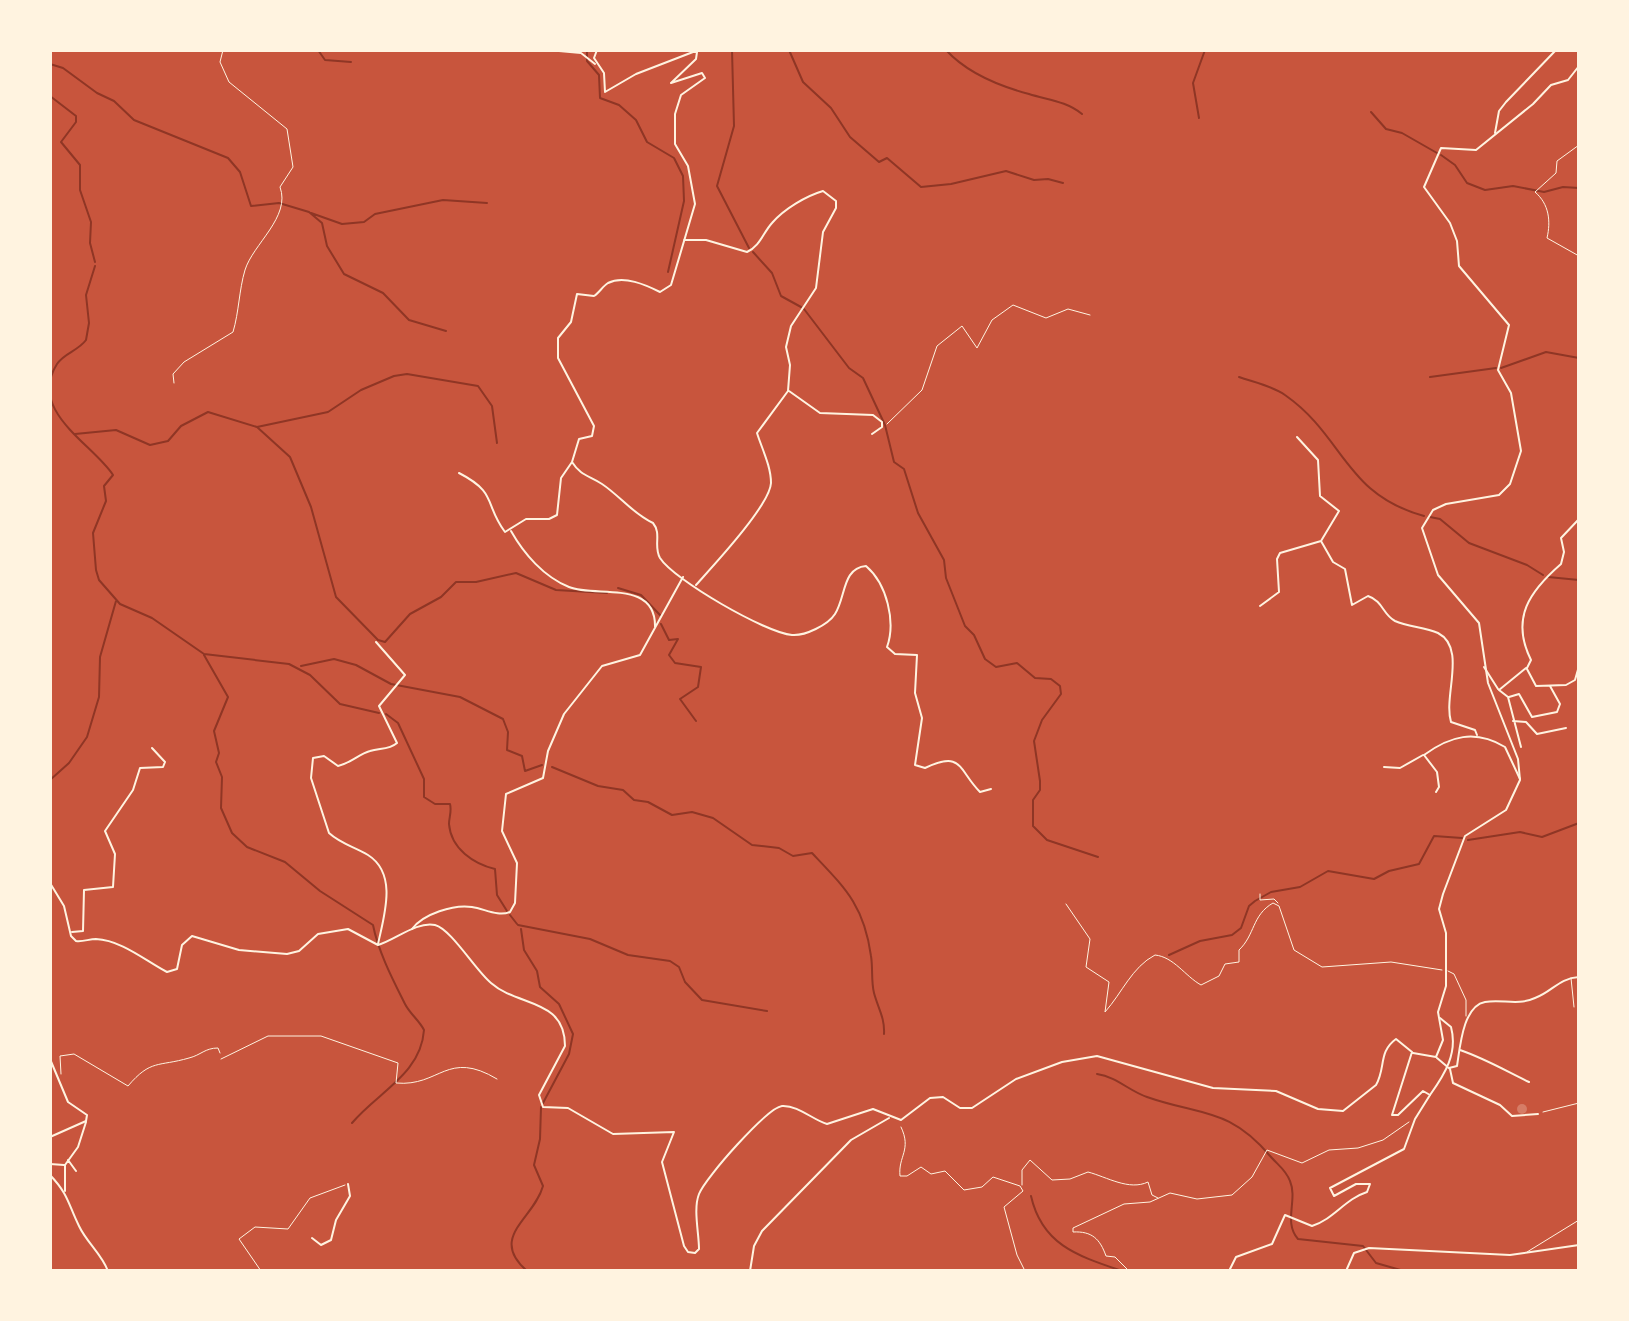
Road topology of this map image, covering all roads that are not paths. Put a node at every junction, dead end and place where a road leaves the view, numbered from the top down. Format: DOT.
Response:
graph roads {
  1 [pos="548,50"];
  2 [pos="597,50"];
  3 [pos="1556,50"];
  4 [pos="596,65"];
  5 [pos="1579,66"];
  6 [pos="1496,134"];
  7 [pos="683,241"];
  8 [pos="788,391"];
  9 [pos="872,434"];
  10 [pos="1297,437"];
  11 [pos="572,462"];
  12 [pos="459,473"];
  13 [pos="1579,519"];
  14 [pos="511,530"];
  15 [pos="1321,541"];
  16 [pos="683,577"];
  17 [pos="696,586"];
  18 [pos="1260,606"];
  19 [pos="655,630"];
  20 [pos="376,642"];
  21 [pos="1579,666"];
  22 [pos="1484,667"];
  23 [pos="1527,668"];
  24 [pos="1550,686"];
  25 [pos="1499,690"];
  26 [pos="1508,697"];
  27 [pos="1512,721"];
  28 [pos="1566,728"];
  29 [pos="1477,735"];
  30 [pos="1521,747"];
  31 [pos="152,748"];
  32 [pos="1424,755"];
  33 [pos="1384,767"];
  34 [pos="1520,780"];
  35 [pos="991,789"];
  36 [pos="1436,792"];
  37 [pos="50,883"];
  38 [pos="412,930"];
  39 [pos="71,934"];
  40 [pos="377,945"];
  41 [pos="1445,971"];
  42 [pos="1571,977"];
  43 [pos="1579,977"];
  44 [pos="1574,1007"];
  45 [pos="1466,1016"];
  46 [pos="1439,1018"];
  47 [pos="1459,1050"];
  48 [pos="1412,1052"];
  49 [pos="1436,1057"];
  50 [pos="50,1059"];
  51 [pos="221,1059"];
  52 [pos="1449,1068"];
  53 [pos="497,1079"];
  54 [pos="1529,1082"];
  55 [pos="1430,1095"];
  56 [pos="1538,1114"];
  57 [pos="889,1118"];
  58 [pos="86,1121"];
  59 [pos="50,1139"];
  60 [pos="50,1145"];
  61 [pos="68,1159"];
  62 [pos="50,1164"];
  63 [pos="65,1165"];
  64 [pos="76,1171"];
  65 [pos="50,1175"];
  66 [pos="351,1180"];
  67 [pos="348,1184"];
  68 [pos="65,1191"];
  69 [pos="1579,1220"];
  70 [pos="312,1238"];
  71 [pos="1579,1245"];
  72 [pos="1524,1253"];
  73 [pos="108,1271"];
  74 [pos="261,1271"];
  75 [pos="750,1271"];
  76 [pos="1229,1271"];
  77 [pos="1346,1271"];
  1 -- 4 [label="street"];
  2 -- 4 [label="street"];
  3 -- 6 [label="street"];
  4 -- 7 [label="street"];
  5 -- 6 [label="street"];
  6 -- 22 [label="street"];
  7 -- 8 [label="street"];
  7 -- 11 [label="street"];
  8 -- 9 [label="street"];
  8 -- 17 [label="street"];
  10 -- 15 [label="street"];
  11 -- 14 [label="street"];
  11 -- 16 [label="street"];
  12 -- 14 [label="street"];
  13 -- 23 [label="street"];
  14 -- 19 [label="street"];
  15 -- 18 [label="street"];
  15 -- 29 [label="street"];
  16 -- 17 [label="street"];
  16 -- 19 [label="street"];
  17 -- 35 [label="street"];
  19 -- 38 [label="street"];
  20 -- 40 [label="street"];
  21 -- 24 [label="street"];
  22 -- 25 [label="street"];
  22 -- 34 [label="street"];
  23 -- 24 [label="street"];
  23 -- 25 [label="street"];
  24 -- 26 [label="street"];
  25 -- 26 [label="street"];
  26 -- 27 [label="street"];
  27 -- 28 [label="street"];
  27 -- 30 [label="street"];
  29 -- 32 [label="street"];
  29 -- 34 [label="street"];
  31 -- 39 [label="street"];
  32 -- 33 [label="street"];
  32 -- 36 [label="street"];
  34 -- 41 [label="street"];
  37 -- 39 [label="street"];
  38 -- 40 [label="street"];
  38 -- 57 [label="street"];
  39 -- 40 [label="street"];
  41 -- 45 [label="lane"];
  41 -- 46 [label="street"];
  42 -- 43 [label="street"];
  42 -- 44 [label="lane"];
  42 -- 45 [label="street"];
  45 -- 47 [label="street"];
  46 -- 49 [label="street"];
  46 -- 52 [label="street"];
  47 -- 52 [label="street"];
  47 -- 54 [label="street"];
  48 -- 49 [label="street"];
  48 -- 55 [label="street"];
  48 -- 57 [label="street"];
  49 -- 52 [label="street"];
  50 -- 58 [label="street"];
  51 -- 53 [label="lane"];
  52 -- 55 [label="street"];
  52 -- 56 [label="street"];
  55 -- 76 [label="street"];
  57 -- 75 [label="street"];
  58 -- 59 [label="street"];
  58 -- 61 [label="street"];
  59 -- 60 [label="street"];
  61 -- 63 [label="street"];
  61 -- 64 [label="street"];
  62 -- 63 [label="street"];
  63 -- 68 [label="street"];
  65 -- 68 [label="street"];
  66 -- 67 [label="lane"];
  67 -- 70 [label="street"];
  67 -- 74 [label="lane"];
  68 -- 73 [label="street"];
  69 -- 72 [label="lane"];
  71 -- 72 [label="street"];
  72 -- 77 [label="street"];
}
